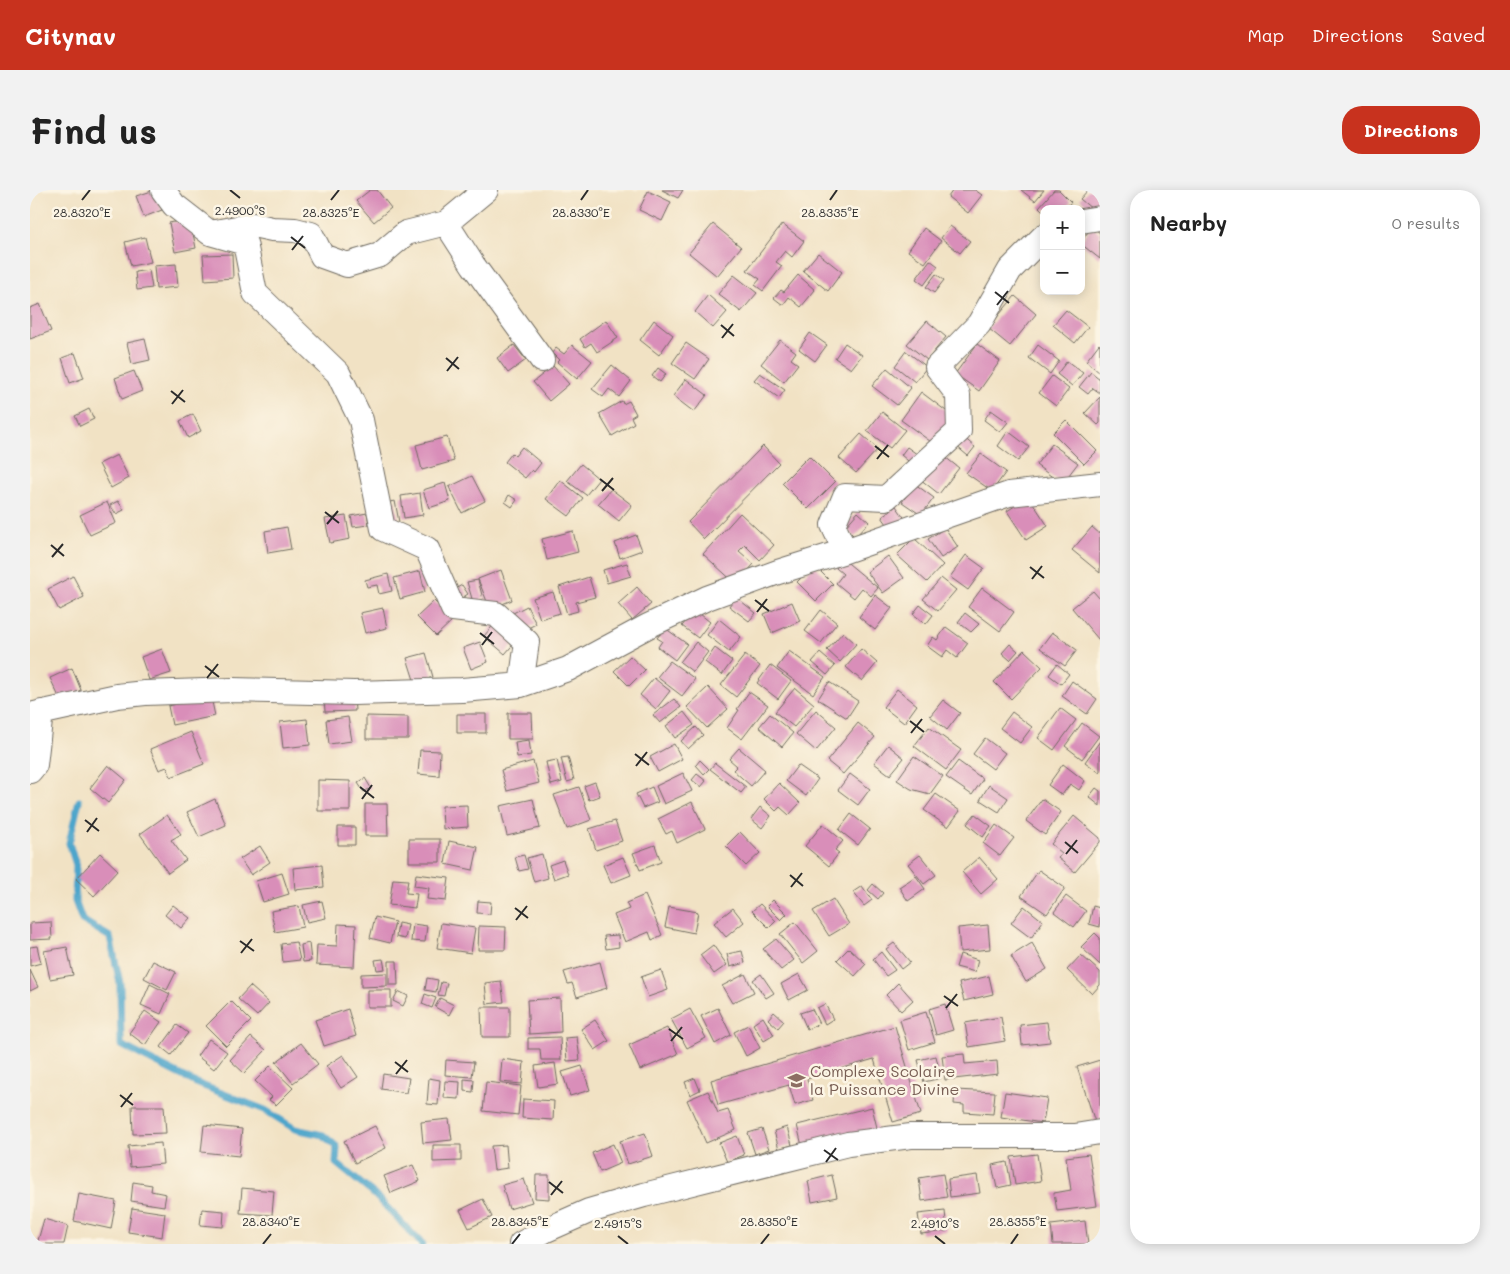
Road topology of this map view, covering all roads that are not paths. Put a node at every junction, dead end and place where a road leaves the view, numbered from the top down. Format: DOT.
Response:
graph roads {
  1 [pos="163,190"];
  2 [pos="486,190"];
  3 [pos="1100,218"];
  4 [pos="1085,220"];
  5 [pos="446,222"];
  6 [pos="210,233"];
  7 [pos="1040,240"];
  8 [pos="542,360"];
  9 [pos="1100,484"];
  10 [pos="845,551"];
  11 [pos="520,685"];
  12 [pos="35,714"];
  13 [pos="30,771"];
  14 [pos="1100,1132"];
  15 [pos="521,1244"];
  1 -- 6 [label="street"];
  2 -- 5 [label="street"];
  3 -- 4 [label="street"];
  5 -- 6 [label="street"];
  5 -- 8 [label="street"];
  6 -- 11 [label="street"];
  7 -- 10 [label="street"];
  9 -- 10 [label="street"];
  10 -- 11 [label="street"];
  11 -- 12 [label="street"];
  12 -- 13 [label="street"];
  14 -- 15 [label="street"];
}
